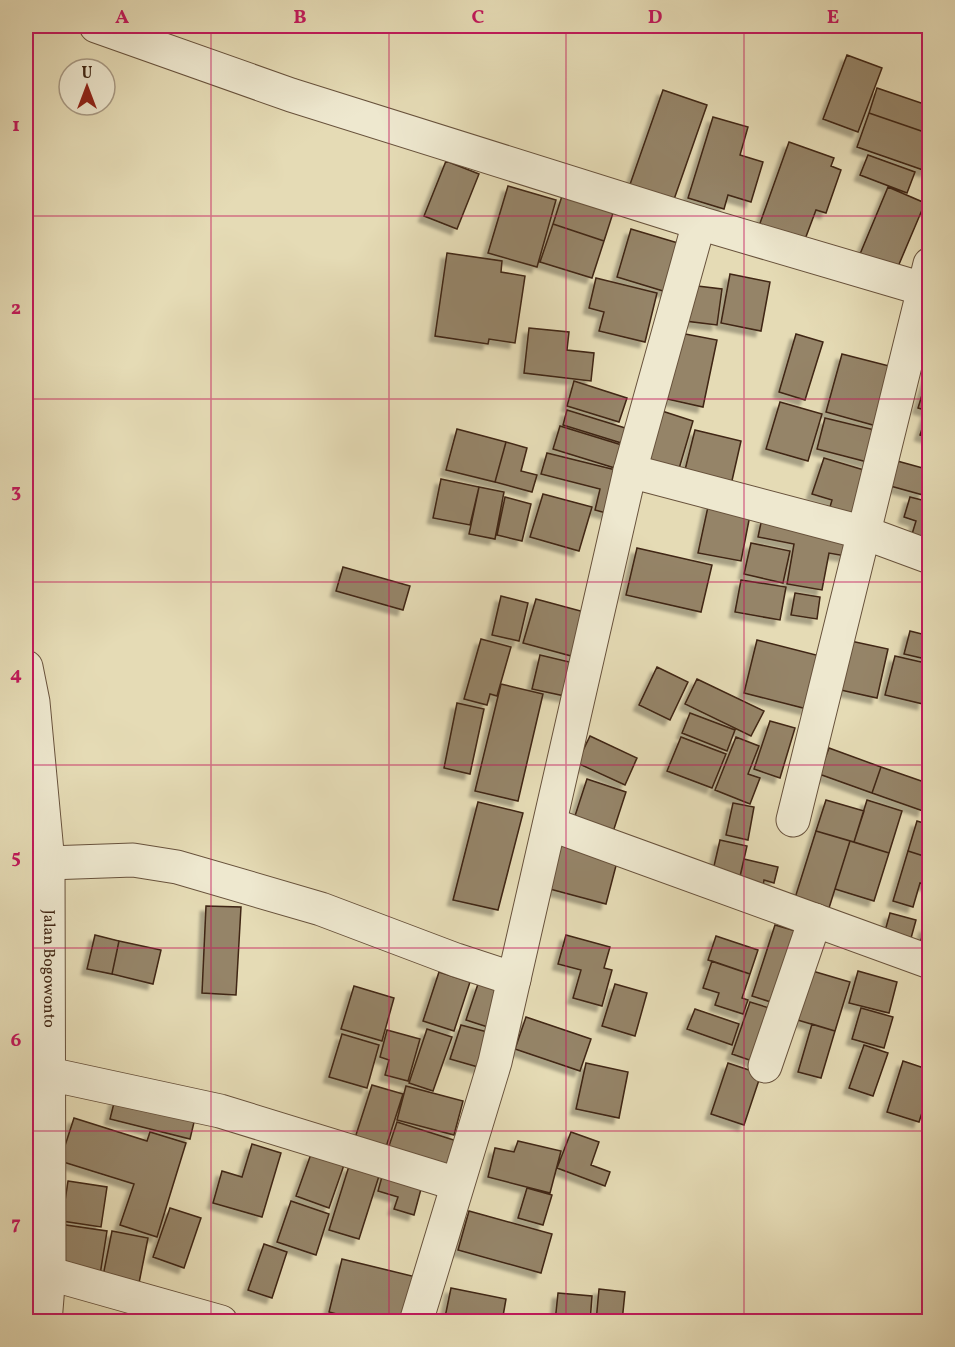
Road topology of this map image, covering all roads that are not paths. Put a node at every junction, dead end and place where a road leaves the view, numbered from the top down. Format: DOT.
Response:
graph roads {
  1 [pos="96,26"];
  2 [pos="699,223"];
  3 [pos="926,277"];
  4 [pos="630,471"];
  5 [pos="865,534"];
  6 [pos="930,557"];
  7 [pos="26,667"];
  8 [pos="793,820"];
  9 [pos="550,824"];
  10 [pos="48,863"];
  11 [pos="815,920"];
  12 [pos="930,962"];
  13 [pos="514,979"];
  14 [pos="38,1002"];
  15 [pos="765,1065"];
  16 [pos="49,1074"];
  17 [pos="457,1184"];
  18 [pos="37,1270"];
  19 [pos="45,1322"];
  20 [pos="221,1322"];
  21 [pos="416,1322"];
  1 -- 2 [label="street"];
  2 -- 3 [label="street"];
  2 -- 4 [label="street"];
  3 -- 5 [label="street"];
  4 -- 5 [label="street"];
  4 -- 9 [label="street"];
  5 -- 6 [label="street"];
  5 -- 8 [label="street"];
  7 -- 10 [label="street, Jalan Bogowonto"];
  9 -- 11 [label="street"];
  9 -- 13 [label="street"];
  10 -- 13 [label="street"];
  10 -- 14 [label="street, Jalan Bogowonto"];
  11 -- 12 [label="street"];
  11 -- 15 [label="street"];
  13 -- 17 [label="street"];
  14 -- 16 [label="street, Jalan Bogowonto"];
  16 -- 17 [label="street"];
  16 -- 18 [label="street, Jalan Bogowonto"];
  17 -- 21 [label="street"];
  18 -- 19 [label="street, Jalan Bogowonto"];
  18 -- 20 [label="street"];
}
